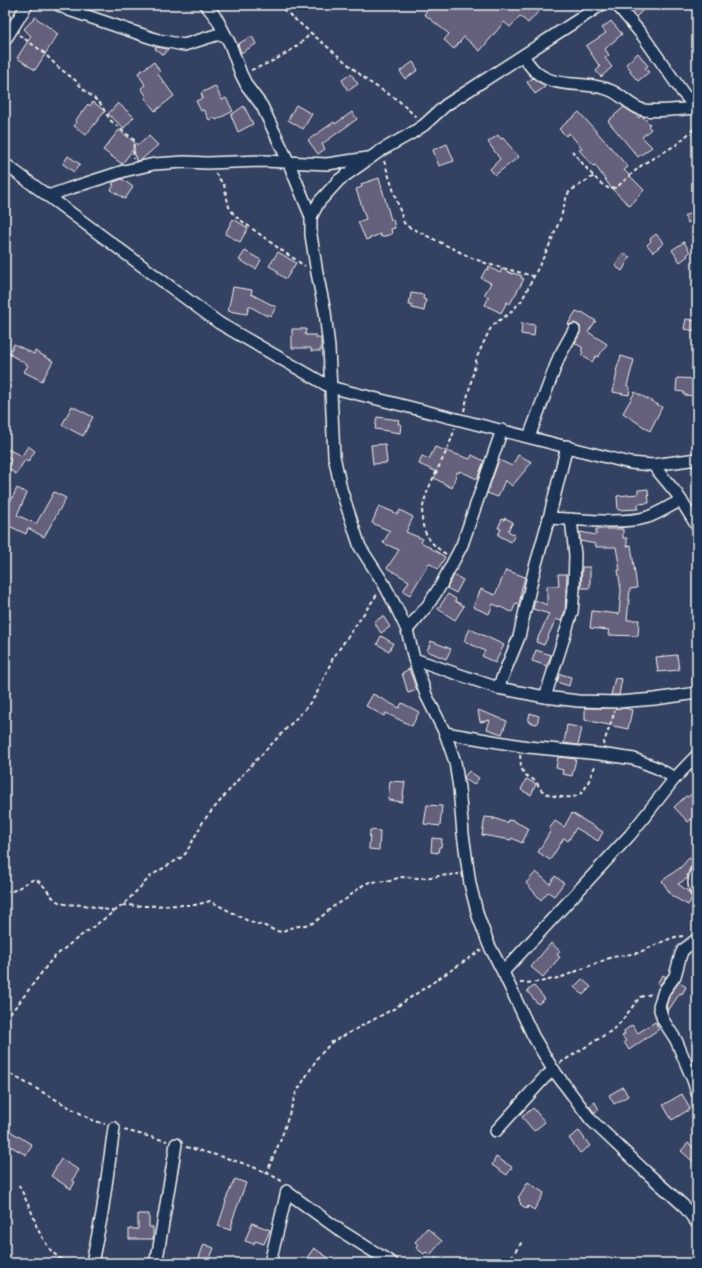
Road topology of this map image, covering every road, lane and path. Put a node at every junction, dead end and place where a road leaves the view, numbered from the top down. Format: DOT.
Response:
graph roads {
  1 [pos="27,5"];
  2 [pos="59,5"];
  3 [pos="206,5"];
  4 [pos="278,5"];
  5 [pos="601,5"];
  6 [pos="617,5"];
  7 [pos="12,30"];
  8 [pos="311,33"];
  9 [pos="224,35"];
  10 [pos="5,40"];
  11 [pos="523,56"];
  12 [pos="241,74"];
  13 [pos="696,109"];
  14 [pos="424,125"];
  15 [pos="697,126"];
  16 [pos="380,151"];
  17 [pos="572,151"];
  18 [pos="370,157"];
  19 [pos="288,161"];
  20 [pos="207,163"];
  21 [pos="5,164"];
  22 [pos="137,167"];
  23 [pos="594,176"];
  24 [pos="48,196"];
  25 [pos="311,217"];
  26 [pos="317,273"];
  27 [pos="533,276"];
  28 [pos="574,330"];
  29 [pos="330,387"];
  30 [pos="460,420"];
  31 [pos="502,430"];
  32 [pos="529,437"];
  33 [pos="567,446"];
  34 [pos="697,459"];
  35 [pos="653,465"];
  36 [pos="681,500"];
  37 [pos="549,518"];
  38 [pos="571,519"];
  39 [pos="697,526"];
  40 [pos="455,560"];
  41 [pos="384,584"];
  42 [pos="406,630"];
  43 [pos="414,659"];
  44 [pos="498,688"];
  45 [pos="697,693"];
  46 [pos="544,697"];
  47 [pos="618,702"];
  48 [pos="445,733"];
  49 [pos="519,746"];
  50 [pos="600,754"];
  51 [pos="697,756"];
  52 [pos="675,778"];
  53 [pos="697,870"];
  54 [pos="468,873"];
  55 [pos="5,890"];
  56 [pos="697,893"];
  57 [pos="123,905"];
  58 [pos="115,912"];
  59 [pos="697,939"];
  60 [pos="489,945"];
  61 [pos="503,972"];
  62 [pos="508,984"];
  63 [pos="664,991"];
  64 [pos="5,1019"];
  65 [pos="553,1069"];
  66 [pos="5,1071"];
  67 [pos="696,1089"];
  68 [pos="114,1128"];
  69 [pos="496,1131"];
  70 [pos="176,1144"];
  71 [pos="266,1174"];
  72 [pos="19,1185"];
  73 [pos="287,1192"];
  74 [pos="697,1223"];
  75 [pos="522,1242"];
  76 [pos="435,1258"];
  77 [pos="66,1263"];
  78 [pos="92,1263"];
  79 [pos="154,1263"];
  80 [pos="270,1263"];
  81 [pos="392,1263"];
  82 [pos="439,1263"];
  83 [pos="507,1263"];
  1 -- 7 [label="street"];
  2 -- 9 [label="street"];
  3 -- 9 [label="street"];
  4 -- 8 [label="path"];
  5 -- 11 [label="street"];
  6 -- 13 [label="street"];
  7 -- 10 [label="street"];
  7 -- 22 [label="path"];
  8 -- 12 [label="path"];
  8 -- 14 [label="path"];
  9 -- 12 [label="street"];
  11 -- 13 [label="street"];
  11 -- 14 [label="street"];
  12 -- 19 [label="street"];
  14 -- 16 [label="street"];
  15 -- 23 [label="path"];
  16 -- 18 [label="street"];
  16 -- 27 [label="path"];
  17 -- 23 [label="path"];
  18 -- 19 [label="street"];
  18 -- 25 [label="street"];
  19 -- 20 [label="street"];
  19 -- 25 [label="street"];
  20 -- 22 [label="street"];
  20 -- 26 [label="path"];
  21 -- 24 [label="street"];
  22 -- 24 [label="street"];
  23 -- 27 [label="path"];
  24 -- 29 [label="street"];
  25 -- 26 [label="street"];
  26 -- 29 [label="street"];
  27 -- 30 [label="path"];
  28 -- 32 [label="street"];
  29 -- 30 [label="street"];
  29 -- 41 [label="street"];
  30 -- 31 [label="street"];
  30 -- 40 [label="path"];
  31 -- 32 [label="street"];
  31 -- 40 [label="street"];
  32 -- 33 [label="street"];
  33 -- 35 [label="street"];
  33 -- 37 [label="street"];
  34 -- 35 [label="street"];
  35 -- 36 [label="street"];
  36 -- 38 [label="street"];
  36 -- 39 [label="street"];
  37 -- 38 [label="street"];
  37 -- 44 [label="street"];
  38 -- 46 [label="street"];
  40 -- 42 [label="street"];
  41 -- 42 [label="street"];
  41 -- 57 [label="path"];
  42 -- 43 [label="street"];
  43 -- 44 [label="street"];
  43 -- 48 [label="street"];
  44 -- 46 [label="street"];
  45 -- 47 [label="street"];
  46 -- 47 [label="street"];
  47 -- 50 [label="path"];
  48 -- 49 [label="street"];
  48 -- 54 [label="street"];
  49 -- 50 [label="street"];
  49 -- 50 [label="path"];
  50 -- 52 [label="street"];
  51 -- 52 [label="street"];
  52 -- 61 [label="street"];
  53 -- 56 [label="street"];
  54 -- 57 [label="path"];
  54 -- 60 [label="street"];
  55 -- 58 [label="path"];
  57 -- 58 [label="path"];
  58 -- 64 [label="path"];
  59 -- 62 [label="path"];
  59 -- 63 [label="street"];
  60 -- 61 [label="street"];
  60 -- 71 [label="path"];
  61 -- 62 [label="street"];
  62 -- 65 [label="street"];
  63 -- 65 [label="path"];
  63 -- 67 [label="street"];
  65 -- 69 [label="street"];
  65 -- 74 [label="street"];
  66 -- 68 [label="path"];
  68 -- 70 [label="path"];
  68 -- 78 [label="street"];
  70 -- 71 [label="path"];
  70 -- 79 [label="street"];
  71 -- 73 [label="path"];
  72 -- 77 [label="path"];
  73 -- 80 [label="street"];
  73 -- 81 [label="street"];
  75 -- 83 [label="path"];
  76 -- 82 [label="path"];
}
